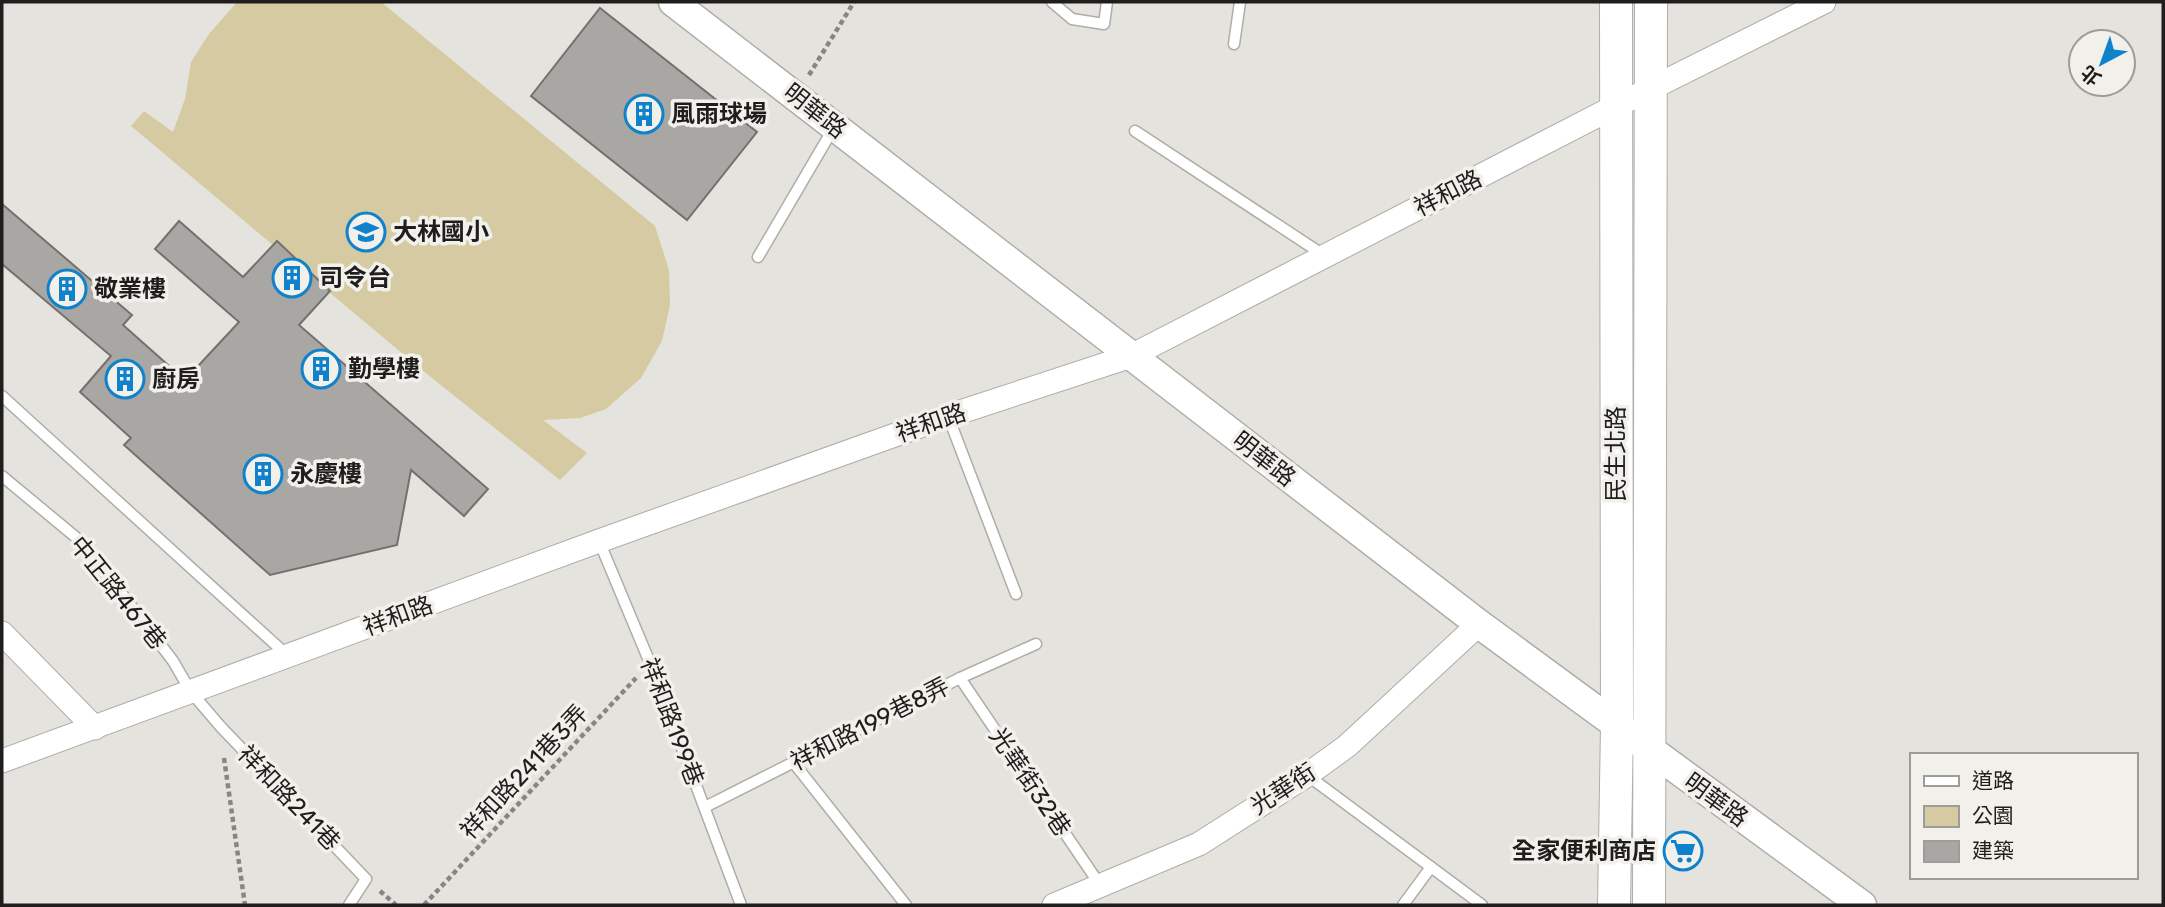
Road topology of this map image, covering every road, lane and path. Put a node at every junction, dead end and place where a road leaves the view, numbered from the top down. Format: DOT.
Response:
graph roads {
  1 [pos="673,2"];
  2 [pos="854,2"];
  3 [pos="1052,2"];
  4 [pos="1107,2"];
  5 [pos="1240,2"];
  6 [pos="1616,2"];
  7 [pos="1651,2"];
  8 [pos="1824,2"];
  9 [pos="1234,44"];
  10 [pos="1650,90"];
  11 [pos="796,96"];
  12 [pos="1616,106"];
  13 [pos="834,126"];
  14 [pos="1135,131"];
  15 [pos="1325,256"];
  16 [pos="758,257"];
  17 [pos="1131,356"];
  18 [pos="2,396"];
  19 [pos="948,416"];
  20 [pos="2,476"];
  21 [pos="599,541"];
  22 [pos="1016,594"];
  23 [pos="1479,624"];
  24 [pos="2,633"];
  25 [pos="1036,644"];
  26 [pos="288,656"];
  27 [pos="650,663"];
  28 [pos="960,678"];
  29 [pos="191,692"];
  30 [pos="220,726"];
  31 [pos="1617,726"];
  32 [pos="95,728"];
  33 [pos="1649,751"];
  34 [pos="2,761"];
  35 [pos="793,762"];
  36 [pos="1307,775"];
  37 [pos="705,807"];
  38 [pos="1431,867"];
  39 [pos="1100,885"];
  40 [pos="245,905"];
  41 [pos="349,905"];
  42 [pos="424,905"];
  43 [pos="741,905"];
  44 [pos="906,905"];
  45 [pos="1055,905"];
  46 [pos="1403,905"];
  47 [pos="1482,905"];
  48 [pos="1614,905"];
  49 [pos="1648,905"];
  50 [pos="1862,905"];
  1 -- 11 [label="street, 明華路"];
  2 -- 11 [label="path"];
  3 -- 4 [label="lane"];
  5 -- 9 [label="lane"];
  6 -- 12 [label="main road, 民生北路"];
  7 -- 10 [label="main road, 民生北路"];
  8 -- 10 [label="street, 祥和路"];
  10 -- 12 [label="street, 祥和路"];
  10 -- 33 [label="main road, 民生北路"];
  11 -- 13 [label="street, 明華路"];
  12 -- 15 [label="street, 祥和路"];
  12 -- 31 [label="main road, 民生北路"];
  13 -- 16 [label="lane"];
  13 -- 17 [label="street, 明華路"];
  14 -- 15 [label="lane"];
  15 -- 17 [label="street, 祥和路"];
  17 -- 19 [label="street, 祥和路"];
  17 -- 23 [label="street, 明華路"];
  18 -- 26 [label="lane"];
  19 -- 21 [label="street, 祥和路"];
  19 -- 22 [label="lane"];
  20 -- 29 [label="lane, 中正路467巷"];
  21 -- 26 [label="street, 祥和路"];
  21 -- 27 [label="lane, 祥和路199巷"];
  23 -- 31 [label="street, 明華路"];
  23 -- 36 [label="street, 光華街"];
  24 -- 32 [label="street"];
  25 -- 28 [label="lane, 祥和路199巷8弄"];
  26 -- 29 [label="street, 祥和路"];
  27 -- 37 [label="lane, 祥和路199巷"];
  27 -- 42 [label="path, 祥和路241巷3弄"];
  28 -- 35 [label="lane, 祥和路199巷8弄"];
  28 -- 39 [label="lane, 光華街32巷"];
  29 -- 30 [label="lane, 祥和路241巷"];
  29 -- 32 [label="street, 祥和路"];
  30 -- 40 [label="path"];
  30 -- 41 [label="lane, 祥和路241巷"];
  31 -- 33 [label="street, 明華路"];
  31 -- 48 [label="main road, 民生北路"];
  32 -- 34 [label="street, 祥和路"];
  33 -- 49 [label="main road, 民生北路"];
  33 -- 50 [label="street, 明華路"];
  35 -- 37 [label="lane, 祥和路199巷8弄"];
  35 -- 44 [label="lane"];
  36 -- 38 [label="lane"];
  36 -- 39 [label="street, 光華街"];
  37 -- 43 [label="lane, 祥和路199巷"];
  38 -- 46 [label="lane"];
  38 -- 47 [label="lane"];
  39 -- 45 [label="street, 光華街"];
}
